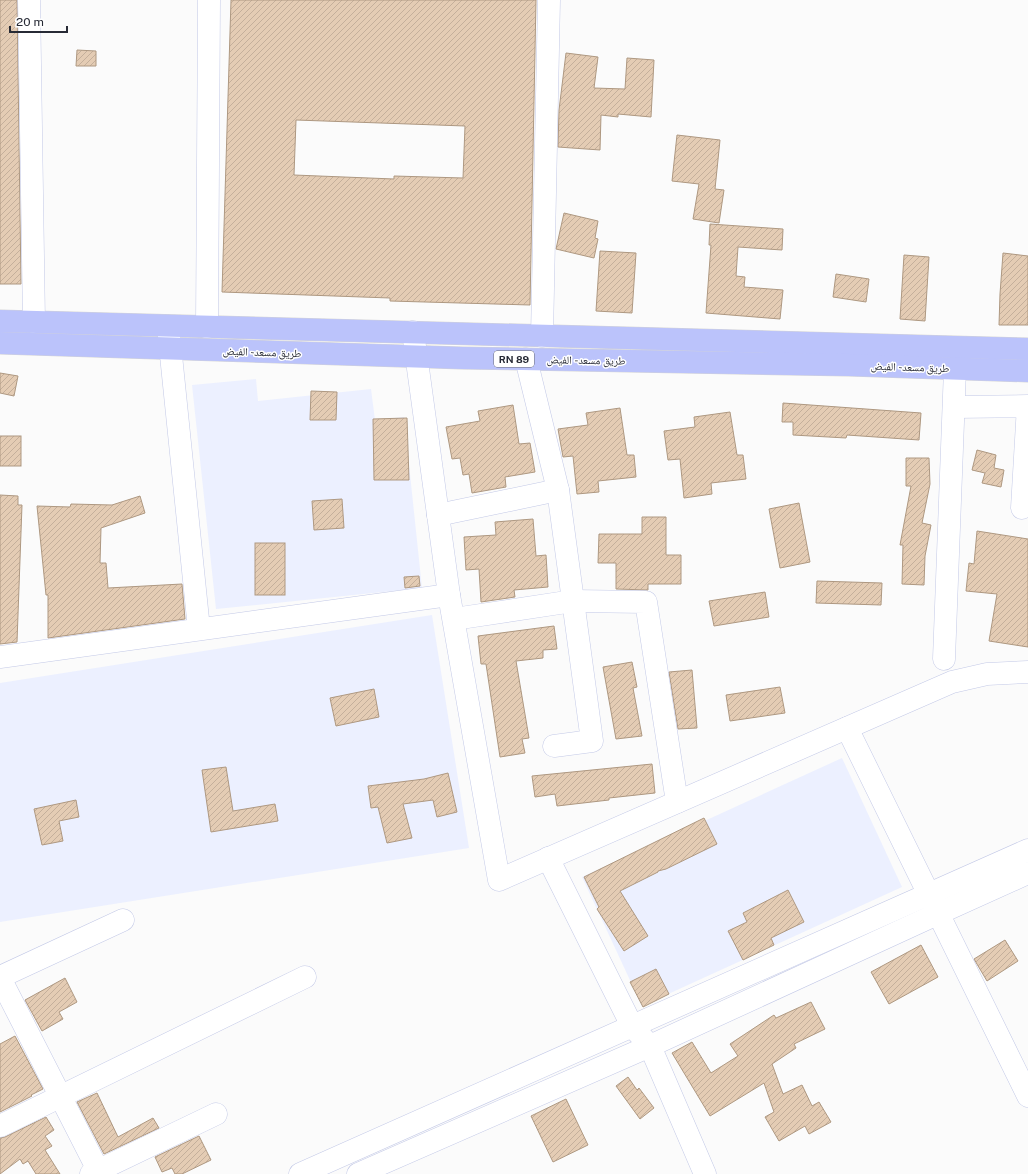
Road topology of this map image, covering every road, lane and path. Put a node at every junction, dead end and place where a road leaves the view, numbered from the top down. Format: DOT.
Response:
graph roads {
  1 [pos="30,0"];
  2 [pos="209,0"];
  3 [pos="549,0"];
  4 [pos="0,321"];
  5 [pos="34,322"];
  6 [pos="168,326"];
  7 [pos="207,327"];
  8 [pos="413,332"];
  9 [pos="542,336"];
  10 [pos="0,343"];
  11 [pos="171,349"];
  12 [pos="1028,349"];
  13 [pos="417,357"];
  14 [pos="526,359"];
  15 [pos="955,369"];
  16 [pos="1028,372"];
  17 [pos="954,407"];
  18 [pos="558,490"];
  19 [pos="1022,508"];
  20 [pos="438,515"];
  21 [pos="450,595"];
  22 [pos="573,601"];
  23 [pos="454,619"];
  24 [pos="199,629"];
  25 [pos="0,657"];
  26 [pos="944,659"];
  27 [pos="1028,672"];
  28 [pos="847,728"];
  29 [pos="554,746"];
  30 [pos="677,802"];
  31 [pos="1028,850"];
  32 [pos="548,858"];
  33 [pos="1028,873"];
  34 [pos="933,904"];
  35 [pos="123,920"];
  36 [pos="305,977"];
  37 [pos="0,978"];
  38 [pos="632,1026"];
  39 [pos="650,1046"];
  40 [pos="61,1096"];
  41 [pos="1028,1096"];
  42 [pos="216,1114"];
  43 [pos="0,1126"];
  44 [pos="96,1173"];
  45 [pos="300,1174"];
  46 [pos="358,1174"];
  47 [pos="705,1174"];
  1 -- 5 [label="street"];
  2 -- 7 [label="street"];
  3 -- 9 [label="street"];
  4 -- 5 [label="main road, طريق مسعد - الفيض / RN 89"];
  5 -- 6 [label="main road, طريق مسعد - الفيض / RN 89"];
  6 -- 7 [label="main road, طريق مسعد - الفيض / RN 89"];
  6 -- 11 [label="street"];
  7 -- 8 [label="main road, طريق مسعد - الفيض / RN 89"];
  8 -- 9 [label="main road, طريق مسعد - الفيض / RN 89"];
  8 -- 13 [label="street"];
  9 -- 12 [label="main road, طريق مسعد - الفيض / RN 89"];
  10 -- 11 [label="main road, طريق مسعد - الفيض / RN 89"];
  11 -- 13 [label="main road, طريق مسعد - الفيض / RN 89"];
  11 -- 24 [label="street"];
  13 -- 14 [label="main road, طريق مسعد - الفيض / RN 89"];
  13 -- 20 [label="street"];
  14 -- 15 [label="main road, طريق مسعد - الفيض / RN 89"];
  14 -- 18 [label="street"];
  15 -- 16 [label="main road, طريق مسعد - الفيض / RN 89"];
  15 -- 17 [label="street"];
  17 -- 19 [label="street"];
  17 -- 26 [label="street"];
  18 -- 20 [label="street"];
  18 -- 22 [label="street"];
  20 -- 21 [label="street"];
  21 -- 23 [label="street"];
  21 -- 24 [label="street"];
  22 -- 23 [label="street"];
  22 -- 29 [label="street"];
  22 -- 30 [label="street"];
  23 -- 32 [label="street"];
  24 -- 25 [label="street"];
  27 -- 28 [label="street"];
  28 -- 30 [label="street"];
  28 -- 34 [label="street"];
  30 -- 32 [label="street"];
  31 -- 34 [label="street"];
  32 -- 38 [label="street"];
  33 -- 34 [label="street"];
  34 -- 38 [label="street"];
  34 -- 39 [label="street"];
  34 -- 41 [label="street"];
  35 -- 37 [label="street"];
  36 -- 40 [label="street"];
  37 -- 40 [label="street"];
  38 -- 39 [label="street"];
  38 -- 45 [label="street"];
  39 -- 46 [label="street"];
  39 -- 47 [label="street"];
  40 -- 43 [label="street"];
  40 -- 44 [label="street"];
  42 -- 44 [label="street"];
}
